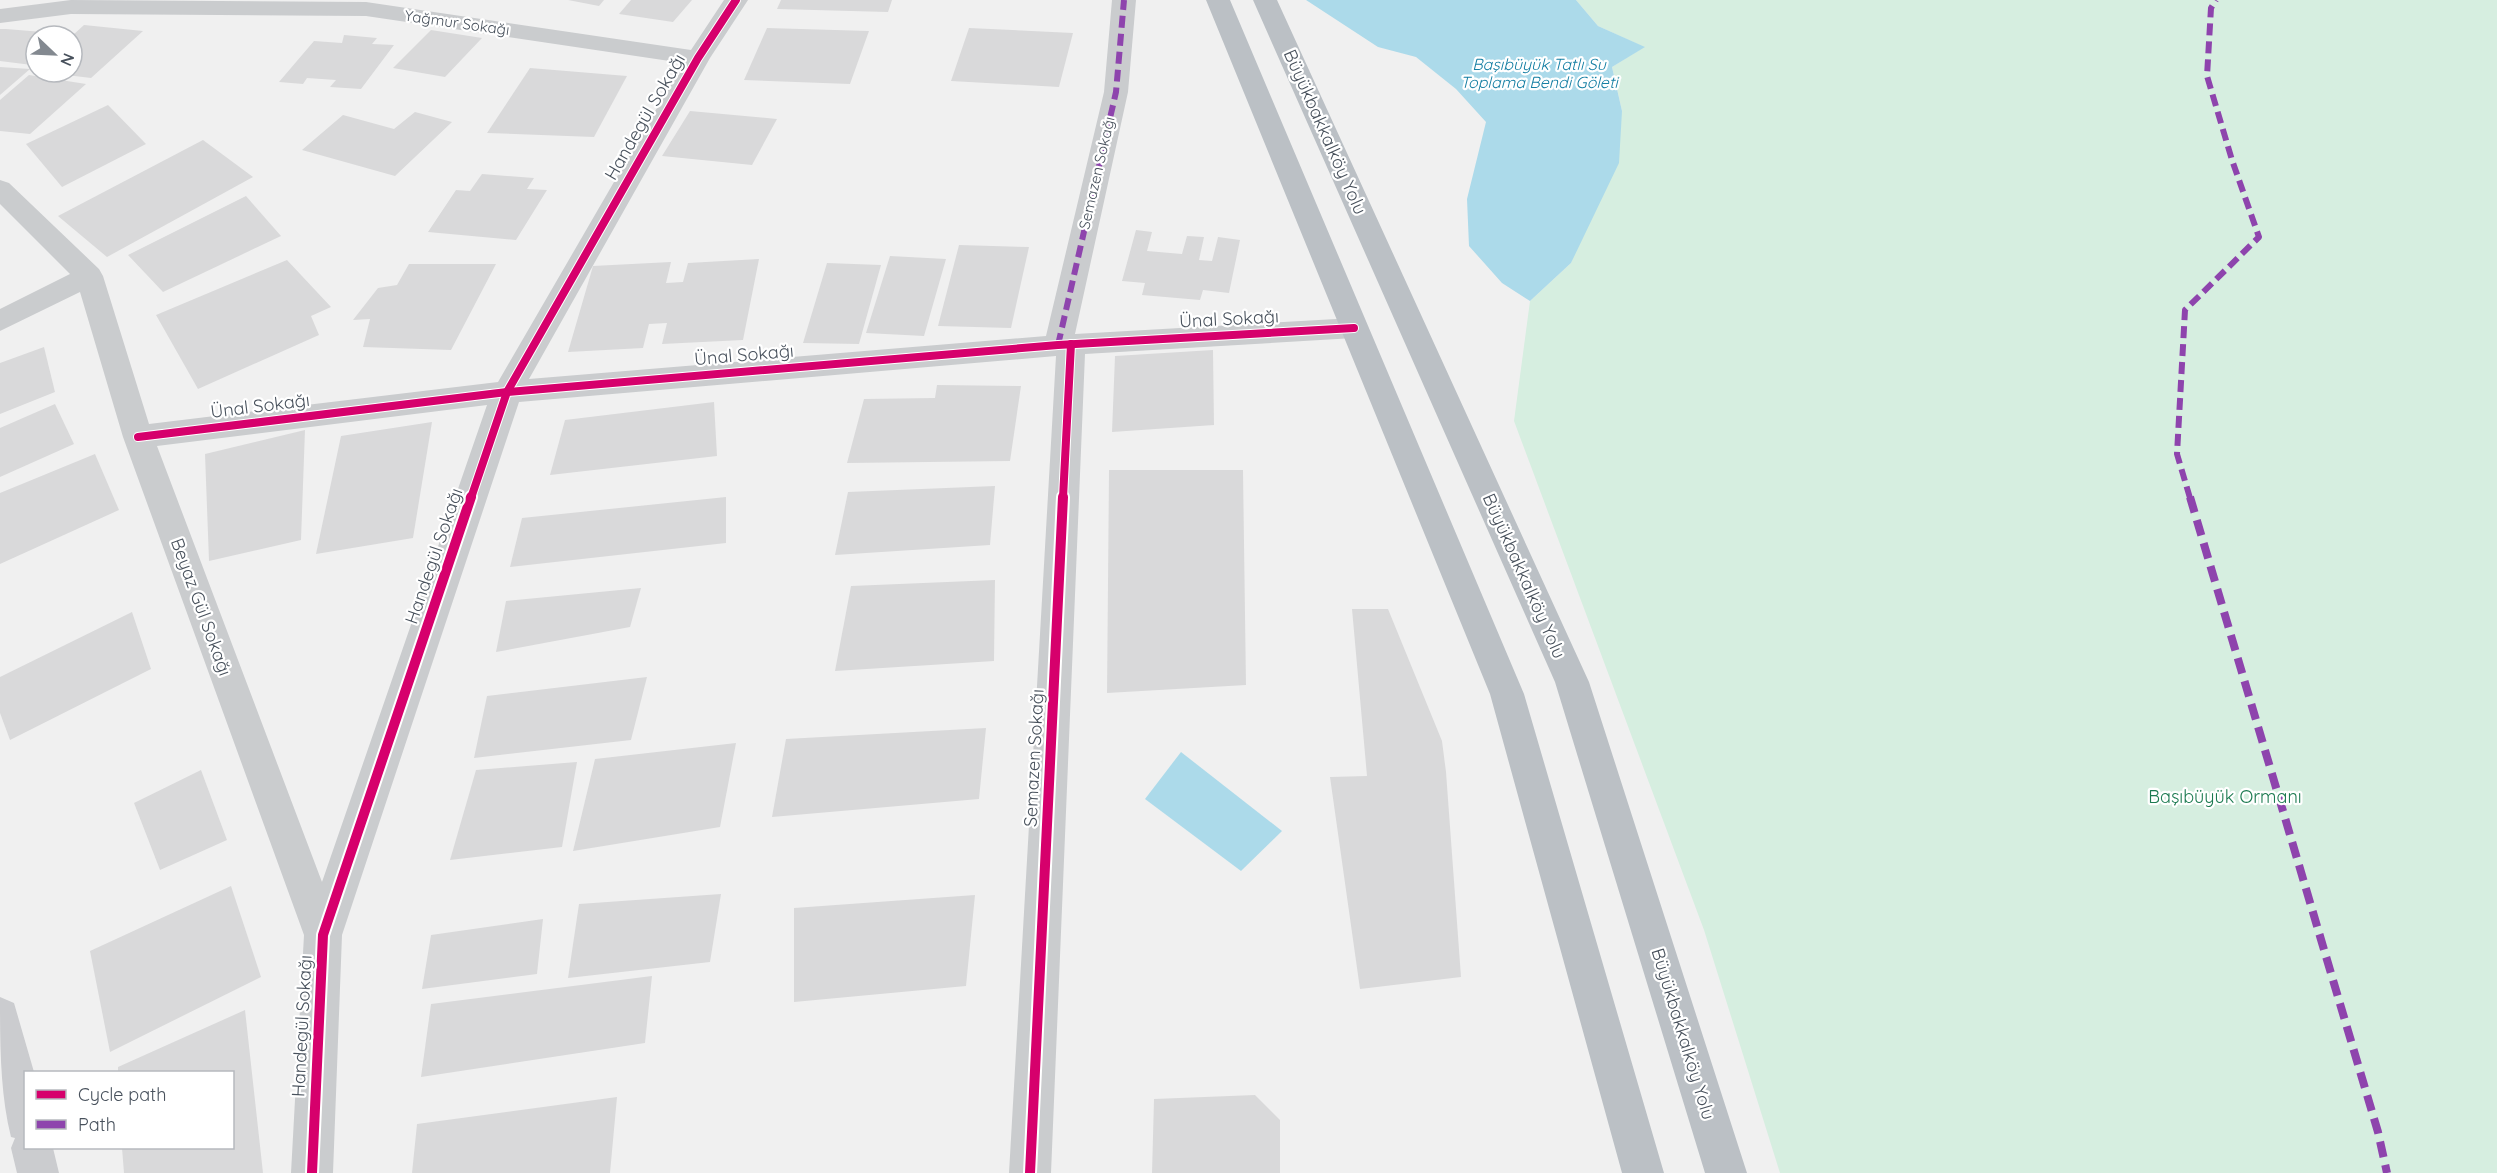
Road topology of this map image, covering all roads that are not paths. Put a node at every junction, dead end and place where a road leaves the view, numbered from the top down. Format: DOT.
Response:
graph roads {
  1 [pos="736,0"];
  2 [pos="1124,0"];
  3 [pos="1218,0"];
  4 [pos="1265,0"];
  5 [pos="0,16"];
  6 [pos="698,58"];
  7 [pos="0,189"];
  8 [pos="89,276"];
  9 [pos="0,321"];
  10 [pos="1354,328"];
  11 [pos="1064,345"];
  12 [pos="507,392"];
  13 [pos="138,437"];
  14 [pos="323,935"];
  15 [pos="0,1017"];
  16 [pos="24,1114"];
  17 [pos="32,1149"];
  18 [pos="38,1173"];
  19 [pos="312,1173"];
  20 [pos="1030,1173"];
  21 [pos="1643,1173"];
  22 [pos="1726,1173"];
  1 -- 6 [label="street, Handegül Sokağı"];
  2 -- 11 [label="street, Semazen Sokağı"];
  3 -- 10 [label="highway"];
  4 -- 22 [label="highway, Büyükbakkalköy Yolu"];
  5 -- 6 [label="street, Yağmur Sokağı"];
  6 -- 12 [label="street, Handegül Sokağı"];
  7 -- 8 [label="street, Beyaz Gül Sokağı"];
  8 -- 9 [label="street"];
  8 -- 13 [label="street, Beyaz Gül Sokağı"];
  10 -- 11 [label="street, Ünal Sokağı"];
  10 -- 21 [label="highway"];
  11 -- 12 [label="street, Ünal Sokağı"];
  11 -- 20 [label="street, Semazen Sokağı"];
  12 -- 13 [label="street, Ünal Sokağı"];
  12 -- 14 [label="street, Handegül Sokağı"];
  13 -- 14 [label="street, Beyaz Gül Sokağı"];
  14 -- 19 [label="street, Handegül Sokağı"];
  15 -- 16 [label="street"];
  17 -- 18 [label="street"];
}
